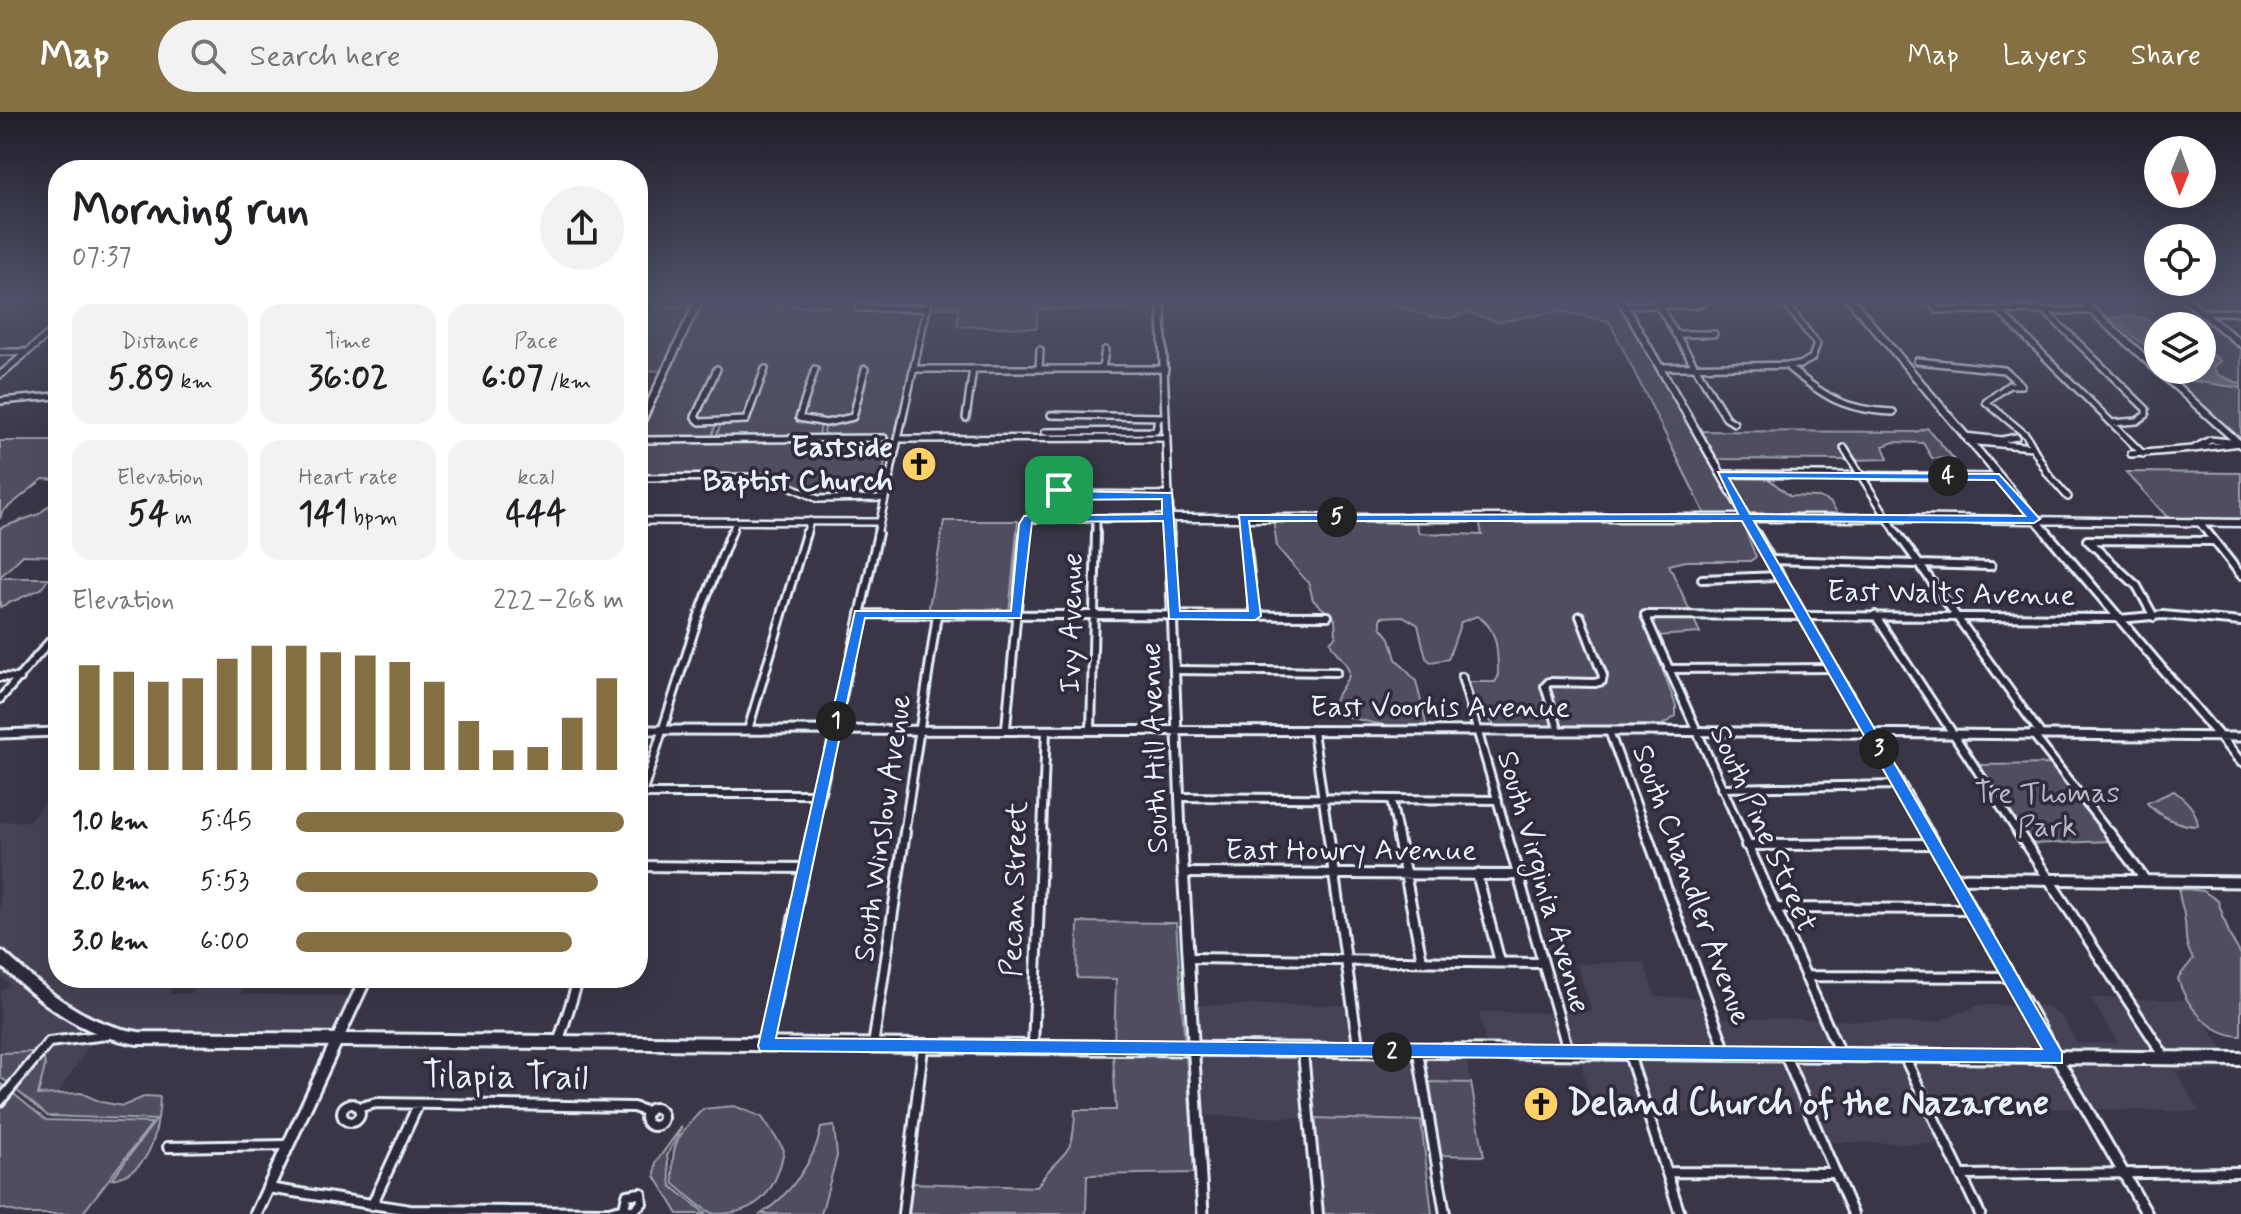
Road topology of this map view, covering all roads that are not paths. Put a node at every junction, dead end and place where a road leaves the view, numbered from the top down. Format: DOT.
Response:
graph roads {
  1 [pos="30,349"];
  2 [pos="676,349"];
  3 [pos="917,349"];
  4 [pos="1164,349"];
  5 [pos="1650,349"];
  6 [pos="1684,349"];
  7 [pos="1815,349"];
  8 [pos="1892,349"];
  9 [pos="2038,349"];
  10 [pos="2085,349"];
  11 [pos="2135,349"];
  12 [pos="1040,350"];
  13 [pos="1105,350"];
  14 [pos="0,352"];
  15 [pos="27,352"];
  16 [pos="1917,361"];
  17 [pos="1660,367"];
  18 [pos="1695,367"];
  19 [pos="1789,368"];
  20 [pos="717,369"];
  21 [pos="765,369"];
  22 [pos="815,369"];
  23 [pos="865,369"];
  24 [pos="913,369"];
  25 [pos="973,369"];
  26 [pos="1039,369"];
  27 [pos="1102,369"];
  28 [pos="1165,369"];
  29 [pos="0,375"];
  30 [pos="48,397"];
  31 [pos="0,401"];
  32 [pos="648,408"];
  33 [pos="1893,412"];
  34 [pos="1051,415"];
  35 [pos="1074,415"];
  36 [pos="1162,417"];
  37 [pos="966,418"];
  38 [pos="719,422"];
  39 [pos="824,422"];
  40 [pos="1734,423"];
  41 [pos="2112,423"];
  42 [pos="1045,432"];
  43 [pos="1073,435"];
  44 [pos="714,437"];
  45 [pos="821,437"];
  46 [pos="2028,437"];
  47 [pos="884,438"];
  48 [pos="1167,438"];
  49 [pos="1966,438"];
  50 [pos="898,439"];
  51 [pos="648,440"];
  52 [pos="2240,444"];
  53 [pos="2032,447"];
  54 [pos="1844,448"];
  55 [pos="2131,454"];
  56 [pos="2143,454"];
  57 [pos="1721,474"];
  58 [pos="1860,475"];
  59 [pos="1999,477"];
  60 [pos="648,478"];
  61 [pos="1060,494"];
  62 [pos="1168,495"];
  63 [pos="2068,497"];
  64 [pos="885,498"];
  65 [pos="1746,517"];
  66 [pos="1096,518"];
  67 [pos="1168,518"];
  68 [pos="1243,518"];
  69 [pos="1886,518"];
  70 [pos="2034,519"];
  71 [pos="648,521"];
  72 [pos="736,521"];
  73 [pos="810,521"];
  74 [pos="880,522"];
  75 [pos="2199,522"];
  76 [pos="2241,523"];
  77 [pos="2214,541"];
  78 [pos="1770,560"];
  79 [pos="1919,563"];
  80 [pos="1991,566"];
  81 [pos="2241,575"];
  82 [pos="1780,576"];
  83 [pos="1702,579"];
  84 [pos="860,614"];
  85 [pos="1802,614"];
  86 [pos="937,615"];
  87 [pos="1017,615"];
  88 [pos="1875,615"];
  89 [pos="1094,616"];
  90 [pos="1174,616"];
  91 [pos="1255,616"];
  92 [pos="1328,616"];
  93 [pos="1580,616"];
  94 [pos="1957,616"];
  95 [pos="2154,617"];
  96 [pos="2118,618"];
  97 [pos="1646,620"];
  98 [pos="2241,622"];
  99 [pos="48,644"];
  100 [pos="1832,668"];
  101 [pos="1668,669"];
  102 [pos="1176,670"];
  103 [pos="1336,672"];
  104 [pos="0,677"];
  105 [pos="1462,677"];
  106 [pos="20,678"];
  107 [pos="0,699"];
  108 [pos="835,727"];
  109 [pos="921,728"];
  110 [pos="1006,728"];
  111 [pos="648,730"];
  112 [pos="661,730"];
  113 [pos="748,730"];
  114 [pos="1046,730"];
  115 [pos="1091,730"];
  116 [pos="1179,731"];
  117 [pos="1313,731"];
  118 [pos="1477,731"];
  119 [pos="1559,731"];
  120 [pos="1609,731"];
  121 [pos="1695,731"];
  122 [pos="1868,731"];
  123 [pos="48,732"];
  124 [pos="1952,732"];
  125 [pos="2036,733"];
  126 [pos="0,734"];
  127 [pos="2219,736"];
  128 [pos="2241,737"];
  129 [pos="2241,762"];
  130 [pos="648,770"];
  131 [pos="1900,785"];
  132 [pos="1721,788"];
  133 [pos="648,794"];
  134 [pos="821,794"];
  135 [pos="1179,797"];
  136 [pos="1322,798"];
  137 [pos="1391,800"];
  138 [pos="1498,800"];
  139 [pos="1934,844"];
  140 [pos="1746,845"];
  141 [pos="648,866"];
  142 [pos="805,868"];
  143 [pos="1184,873"];
  144 [pos="1333,874"];
  145 [pos="1405,874"];
  146 [pos="1477,874"];
  147 [pos="1518,875"];
  148 [pos="1953,878"];
  149 [pos="2048,879"];
  150 [pos="2146,881"];
  151 [pos="2239,884"];
  152 [pos="1775,908"];
  153 [pos="1971,909"];
  154 [pos="0,957"];
  155 [pos="1189,958"];
  156 [pos="1346,960"];
  157 [pos="1422,961"];
  158 [pos="1500,962"];
  159 [pos="1541,963"];
  160 [pos="1805,976"];
  161 [pos="2010,977"];
  162 [pos="361,988"];
  163 [pos="576,988"];
  164 [pos="107,1035"];
  165 [pos="337,1041"];
  166 [pos="558,1043"];
  167 [pos="766,1046"];
  168 [pos="873,1047"];
  169 [pos="923,1048"];
  170 [pos="1033,1049"];
  171 [pos="1193,1051"];
  172 [pos="1303,1052"];
  173 [pos="1359,1052"];
  174 [pos="1418,1052"];
  175 [pos="1569,1054"];
  176 [pos="1629,1054"];
  177 [pos="1727,1055"];
  178 [pos="1785,1055"];
  179 [pos="1841,1056"];
  180 [pos="1904,1056"];
  181 [pos="2056,1057"];
  182 [pos="2166,1058"];
  183 [pos="2241,1059"];
  184 [pos="0,1101"];
  185 [pos="418,1105"];
  186 [pos="361,1107"];
  187 [pos="648,1112"];
  188 [pos="287,1145"];
  189 [pos="168,1147"];
  190 [pos="1667,1172"];
  191 [pos="2241,1172"];
  192 [pos="1835,1173"];
  193 [pos="2122,1173"];
  194 [pos="1961,1175"];
  195 [pos="268,1188"];
  196 [pos="372,1205"];
  197 [pos="624,1208"];
  198 [pos="256,1214"];
  199 [pos="903,1214"];
  200 [pos="1203,1214"];
  201 [pos="1318,1214"];
  202 [pos="1445,1214"];
  203 [pos="1680,1214"];
  204 [pos="1853,1214"];
  205 [pos="1980,1214"];
  206 [pos="2147,1214"];
  1 -- 15 [label="street"];
  2 -- 32 [label="main road"];
  3 -- 24 [label="street"];
  4 -- 28 [label="street, South Hill Avenue"];
  5 -- 17 [label="street"];
  6 -- 18 [label="street"];
  7 -- 19 [label="street"];
  8 -- 49 [label="street"];
  9 -- 41 [label="street"];
  10 -- 41 [label="street"];
  11 -- 52 [label="main road"];
  12 -- 26 [label="street"];
  13 -- 27 [label="street"];
  14 -- 15 [label="street"];
  15 -- 29 [label="street"];
  16 -- 46 [label="street"];
  17 -- 18 [label="street"];
  17 -- 57 [label="street"];
  18 -- 19 [label="street"];
  18 -- 40 [label="street"];
  19 -- 33 [label="street"];
  20 -- 38 [label="street"];
  21 -- 38 [label="street"];
  22 -- 39 [label="street"];
  23 -- 39 [label="street"];
  24 -- 25 [label="street"];
  24 -- 50 [label="street"];
  25 -- 26 [label="street"];
  25 -- 37 [label="street"];
  26 -- 27 [label="street"];
  27 -- 28 [label="street"];
  28 -- 36 [label="street, South Hill Avenue"];
  30 -- 31 [label="street"];
  34 -- 35 [label="street"];
  35 -- 36 [label="street"];
  35 -- 43 [label="street"];
  36 -- 43 [label="street"];
  36 -- 48 [label="street, South Hill Avenue"];
  38 -- 44 [label="street"];
  39 -- 45 [label="street"];
  41 -- 56 [label="street"];
  42 -- 43 [label="street"];
  43 -- 48 [label="street"];
  43 -- 50 [label="street"];
  44 -- 45 [label="street"];
  44 -- 51 [label="street"];
  45 -- 47 [label="street"];
  46 -- 49 [label="street"];
  46 -- 53 [label="street"];
  48 -- 62 [label="street, South Hill Avenue"];
  49 -- 53 [label="street"];
  49 -- 59 [label="street"];
  50 -- 64 [label="street"];
  52 -- 56 [label="street"];
  53 -- 63 [label="street"];
  54 -- 58 [label="street"];
  55 -- 56 [label="street"];
  57 -- 58 [label="street"];
  57 -- 65 [label="street"];
  58 -- 59 [label="street"];
  58 -- 69 [label="street"];
  59 -- 70 [label="street"];
  60 -- 64 [label="street"];
  61 -- 62 [label="street"];
  62 -- 67 [label="street, South Hill Avenue"];
  64 -- 74 [label="street"];
  65 -- 68 [label="street"];
  65 -- 69 [label="street"];
  65 -- 78 [label="street"];
  66 -- 67 [label="street"];
  66 -- 87 [label="street"];
  66 -- 89 [label="street, Ivy Avenue"];
  67 -- 68 [label="street"];
  67 -- 90 [label="street, South Hill Avenue"];
  68 -- 91 [label="street"];
  69 -- 70 [label="street"];
  69 -- 79 [label="street"];
  70 -- 75 [label="street"];
  70 -- 96 [label="street"];
  71 -- 72 [label="street"];
  72 -- 73 [label="street"];
  72 -- 112 [label="street"];
  73 -- 74 [label="street"];
  73 -- 113 [label="street"];
  74 -- 84 [label="street"];
  75 -- 76 [label="street"];
  75 -- 77 [label="street"];
  77 -- 81 [label="street"];
  77 -- 95 [label="street"];
  78 -- 79 [label="street"];
  78 -- 82 [label="street"];
  79 -- 80 [label="street"];
  79 -- 94 [label="street"];
  82 -- 83 [label="street"];
  82 -- 85 [label="street"];
  84 -- 86 [label="street"];
  84 -- 108 [label="street"];
  85 -- 88 [label="street, East Walts Avenue"];
  85 -- 97 [label="street, East Walts Avenue"];
  85 -- 100 [label="street"];
  86 -- 87 [label="street"];
  86 -- 109 [label="street, South Winslow Avenue"];
  87 -- 89 [label="street"];
  87 -- 110 [label="street"];
  88 -- 94 [label="street, East Walts Avenue"];
  88 -- 124 [label="street"];
  89 -- 90 [label="street"];
  89 -- 115 [label="street, Ivy Avenue"];
  90 -- 91 [label="street"];
  90 -- 102 [label="street, South Hill Avenue"];
  91 -- 92 [label="street"];
  93 -- 119 [label="street"];
  94 -- 96 [label="street, East Walts Avenue"];
  94 -- 125 [label="street"];
  95 -- 96 [label="street, East Walts Avenue"];
  95 -- 98 [label="street, East Walts Avenue"];
  96 -- 127 [label="street"];
  97 -- 101 [label="street, South Pine Street"];
  99 -- 106 [label="street"];
  100 -- 101 [label="street"];
  100 -- 122 [label="street"];
  101 -- 121 [label="street, South Pine Street"];
  102 -- 103 [label="street"];
  102 -- 116 [label="street, South Hill Avenue"];
  104 -- 106 [label="street"];
  105 -- 118 [label="street, South Virginia Avenue"];
  106 -- 107 [label="street"];
  108 -- 109 [label="street, East Voorhis Avenue"];
  108 -- 113 [label="street, East Voorhis Avenue"];
  108 -- 134 [label="street"];
  109 -- 110 [label="street, East Voorhis Avenue"];
  109 -- 168 [label="street, South Winslow Avenue"];
  110 -- 114 [label="street, East Voorhis Avenue"];
  111 -- 112 [label="street, East Voorhis Avenue"];
  112 -- 113 [label="street, East Voorhis Avenue"];
  112 -- 130 [label="street"];
  114 -- 115 [label="street, East Voorhis Avenue"];
  114 -- 170 [label="street, Pecan Street"];
  115 -- 116 [label="street, East Voorhis Avenue"];
  116 -- 117 [label="street, East Voorhis Avenue"];
  116 -- 135 [label="street, South Hill Avenue"];
  117 -- 118 [label="street, East Voorhis Avenue"];
  117 -- 136 [label="street"];
  118 -- 119 [label="street, East Voorhis Avenue"];
  118 -- 138 [label="street, South Virginia Avenue"];
  119 -- 120 [label="street, East Voorhis Avenue"];
  120 -- 121 [label="street, East Voorhis Avenue"];
  120 -- 177 [label="street, South Chandler Avenue"];
  121 -- 122 [label="street, East Voorhis Avenue"];
  121 -- 132 [label="street, South Pine Street"];
  122 -- 124 [label="street, East Voorhis Avenue"];
  122 -- 131 [label="street"];
  123 -- 126 [label="street"];
  124 -- 125 [label="street, East Voorhis Avenue"];
  124 -- 149 [label="street"];
  125 -- 127 [label="street, East Voorhis Avenue"];
  125 -- 150 [label="street"];
  127 -- 128 [label="street, East Voorhis Avenue"];
  127 -- 129 [label="street"];
  131 -- 132 [label="street"];
  131 -- 139 [label="street"];
  132 -- 140 [label="street, South Pine Street"];
  133 -- 134 [label="street"];
  134 -- 142 [label="street"];
  135 -- 136 [label="street"];
  135 -- 143 [label="street, South Hill Avenue"];
  136 -- 137 [label="street"];
  136 -- 144 [label="street"];
  137 -- 138 [label="street"];
  137 -- 145 [label="street"];
  138 -- 147 [label="street, South Virginia Avenue"];
  139 -- 140 [label="street"];
  139 -- 148 [label="street"];
  140 -- 152 [label="street, South Pine Street"];
  141 -- 142 [label="street"];
  142 -- 167 [label="street"];
  143 -- 144 [label="street, East Howry Avenue"];
  143 -- 155 [label="street, South Hill Avenue"];
  144 -- 145 [label="street, East Howry Avenue"];
  144 -- 156 [label="street"];
  145 -- 146 [label="street, East Howry Avenue"];
  145 -- 157 [label="street"];
  146 -- 147 [label="street, East Howry Avenue"];
  146 -- 158 [label="street"];
  147 -- 159 [label="street, South Virginia Avenue"];
  148 -- 149 [label="street"];
  148 -- 153 [label="street"];
  149 -- 150 [label="street"];
  149 -- 182 [label="street"];
  150 -- 151 [label="street"];
  152 -- 153 [label="street"];
  152 -- 160 [label="street, South Pine Street"];
  153 -- 161 [label="street"];
  154 -- 164 [label="main road"];
  155 -- 156 [label="street"];
  155 -- 171 [label="street, South Hill Avenue"];
  156 -- 157 [label="street"];
  156 -- 173 [label="street"];
  157 -- 158 [label="street"];
  158 -- 159 [label="street"];
  159 -- 175 [label="street, South Virginia Avenue"];
  160 -- 161 [label="street"];
  160 -- 179 [label="street, South Pine Street"];
  161 -- 181 [label="street"];
  162 -- 165 [label="main road"];
  163 -- 166 [label="street"];
  164 -- 165 [label="main road"];
  164 -- 184 [label="street"];
  165 -- 166 [label="main road"];
  165 -- 188 [label="main road"];
  166 -- 167 [label="main road"];
  167 -- 168 [label="main road"];
  168 -- 169 [label="main road"];
  169 -- 170 [label="main road"];
  169 -- 199 [label="street"];
  170 -- 171 [label="main road"];
  171 -- 172 [label="main road"];
  171 -- 200 [label="street, South Hill Avenue"];
  172 -- 173 [label="main road"];
  172 -- 201 [label="street"];
  173 -- 174 [label="main road"];
  174 -- 175 [label="main road"];
  174 -- 202 [label="street"];
  175 -- 176 [label="main road"];
  176 -- 177 [label="main road"];
  176 -- 190 [label="street"];
  177 -- 178 [label="main road"];
  178 -- 179 [label="main road"];
  178 -- 192 [label="street"];
  179 -- 180 [label="main road"];
  180 -- 181 [label="main road"];
  180 -- 194 [label="street"];
  181 -- 182 [label="main road"];
  181 -- 193 [label="street"];
  182 -- 183 [label="main road"];
  185 -- 186 [label="street, Tilapia Trail"];
  185 -- 187 [label="street, Tilapia Trail"];
  185 -- 196 [label="street"];
  188 -- 189 [label="street"];
  188 -- 195 [label="main road"];
  190 -- 192 [label="street"];
  190 -- 203 [label="street"];
  191 -- 193 [label="street"];
  192 -- 204 [label="street"];
  193 -- 194 [label="street"];
  193 -- 206 [label="street"];
  194 -- 205 [label="street"];
  195 -- 196 [label="street"];
  195 -- 198 [label="main road"];
  196 -- 197 [label="street"];
}
